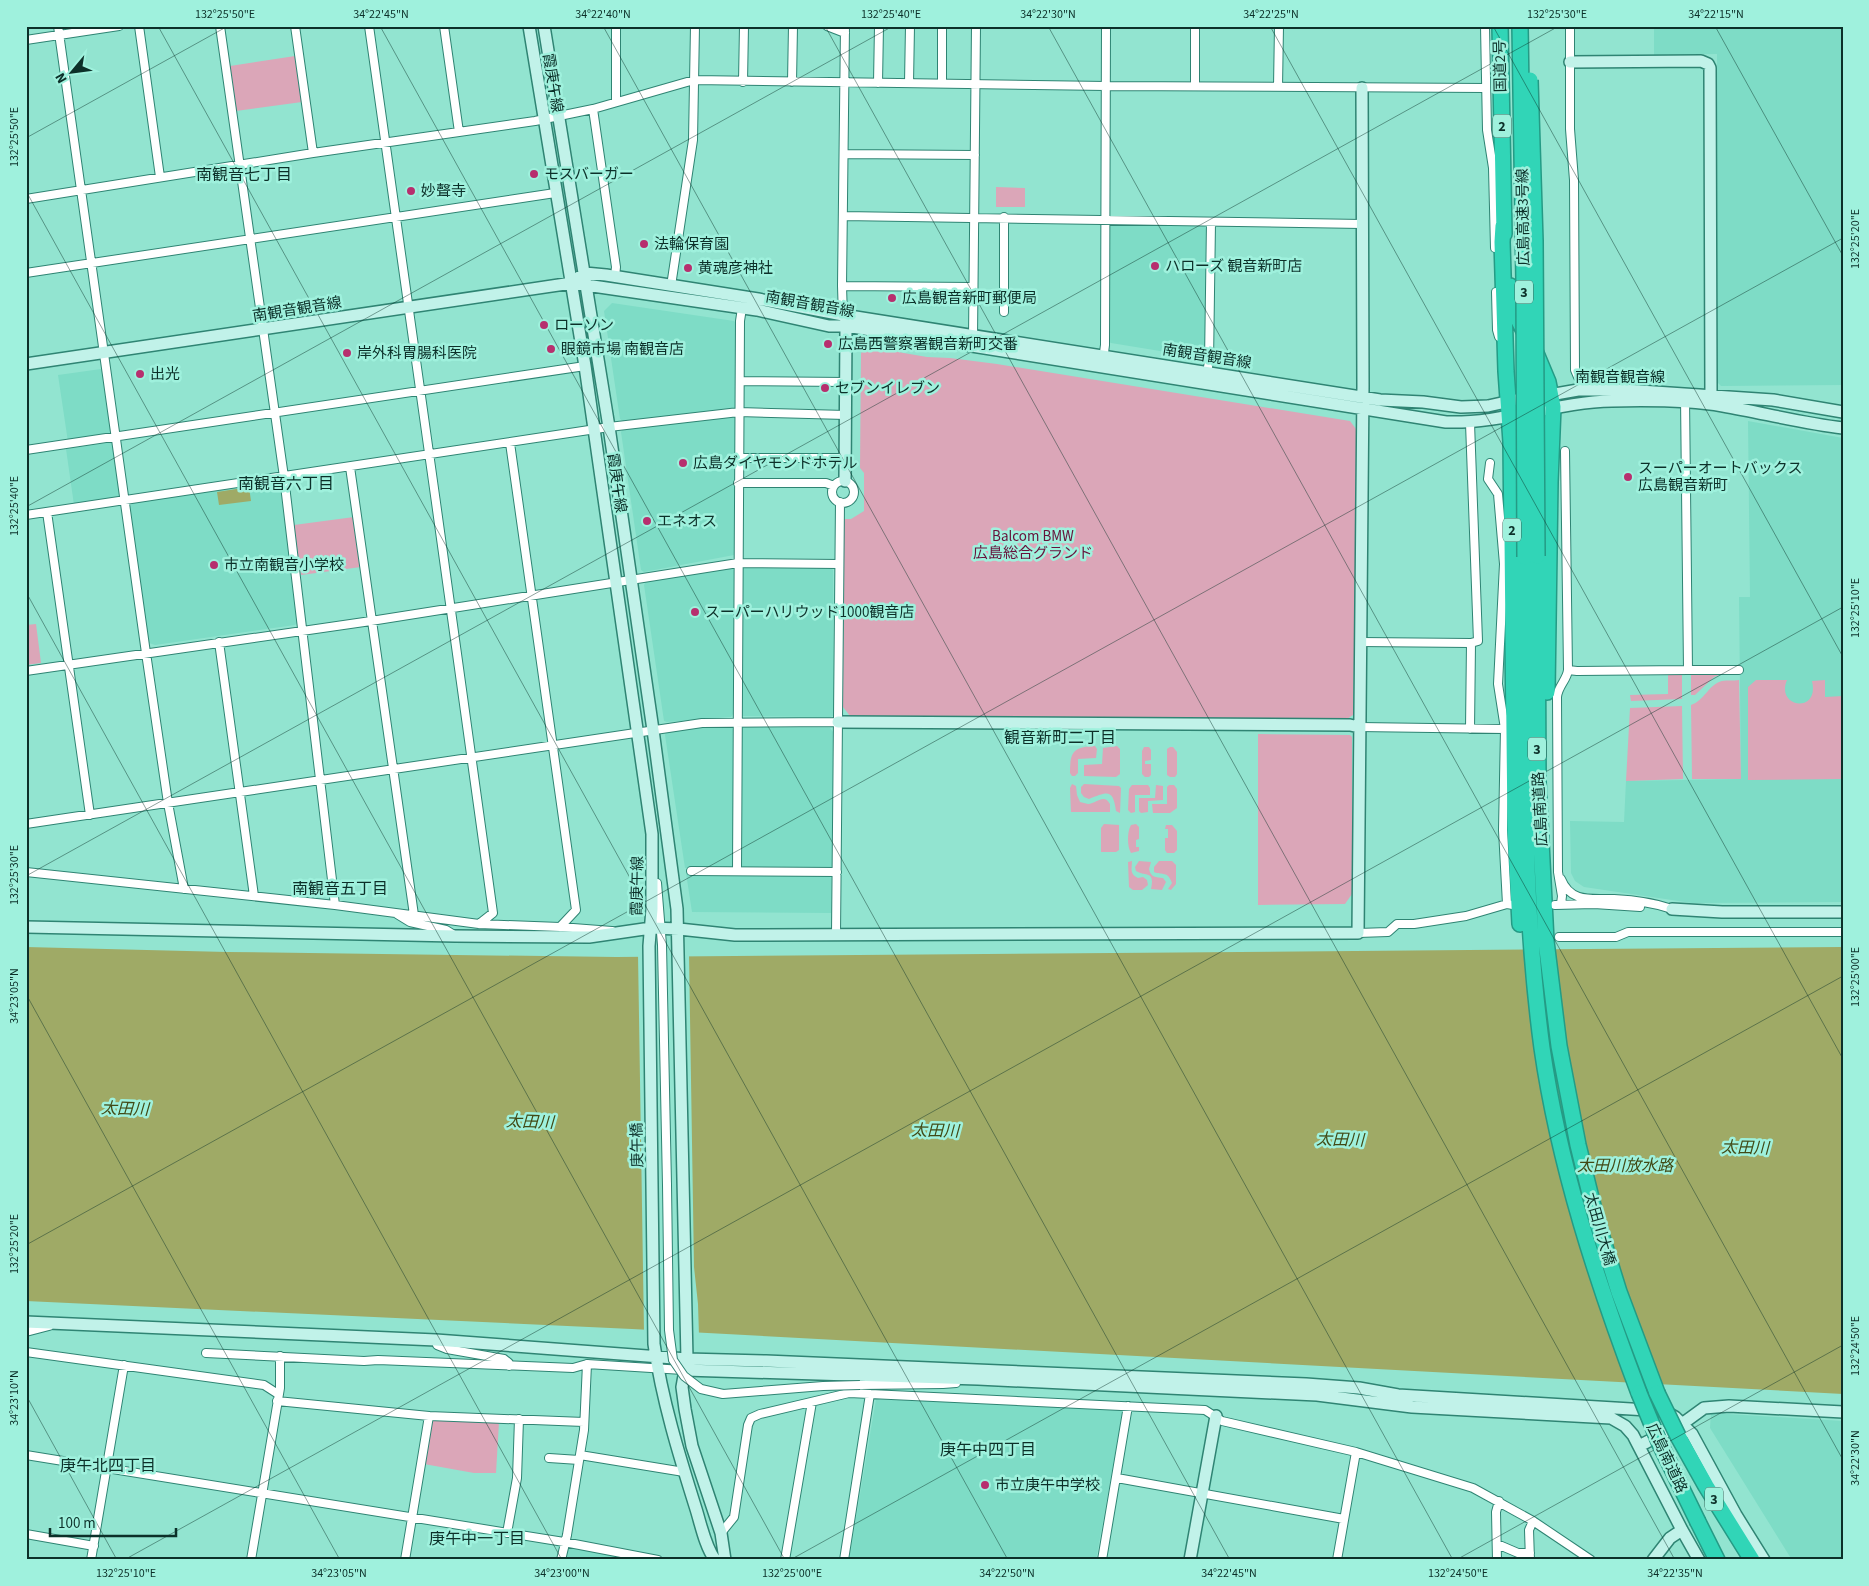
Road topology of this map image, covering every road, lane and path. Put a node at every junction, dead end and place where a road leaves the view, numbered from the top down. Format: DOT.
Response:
graph roads {
  1 [pos="119,26"];
  2 [pos="139,26"];
  3 [pos="220,26"];
  4 [pos="295,26"];
  5 [pos="369,26"];
  6 [pos="444,26"];
  7 [pos="529,26"];
  8 [pos="544,26"];
  9 [pos="616,26"];
  10 [pos="695,26"];
  11 [pos="744,26"];
  12 [pos="793,26"];
  13 [pos="827,26"];
  14 [pos="879,26"];
  15 [pos="910,26"];
  16 [pos="942,26"];
  17 [pos="976,26"];
  18 [pos="1106,26"];
  19 [pos="1195,26"];
  20 [pos="1279,26"];
  21 [pos="1485,26"];
  22 [pos="1500,26"];
  23 [pos="1520,26"];
  24 [pos="1527,26"];
  25 [pos="1570,26"];
  26 [pos="59,30"];
  27 [pos="845,30"];
  28 [pos="26,40"];
  29 [pos="1570,62"];
  30 [pos="694,80"];
  31 [pos="743,82"];
  32 [pos="792,82"];
  33 [pos="844,83"];
  34 [pos="878,83"];
  35 [pos="909,83"];
  36 [pos="942,83"];
  37 [pos="976,84"];
  38 [pos="1106,86"];
  39 [pos="1195,86"];
  40 [pos="1278,87"];
  41 [pos="1362,88"];
  42 [pos="1486,88"];
  43 [pos="616,101"];
  44 [pos="593,108"];
  45 [pos="558,117"];
  46 [pos="544,120"];
  47 [pos="459,132"];
  48 [pos="385,142"];
  49 [pos="312,153"];
  50 [pos="844,154"];
  51 [pos="975,155"];
  52 [pos="239,165"];
  53 [pos="160,177"];
  54 [pos="81,189"];
  55 [pos="556,193"];
  56 [pos="26,198"];
  57 [pos="843,216"];
  58 [pos="974,216"];
  59 [pos="1004,217"];
  60 [pos="395,218"];
  61 [pos="1106,220"];
  62 [pos="1211,222"];
  63 [pos="1362,224"];
  64 [pos="1504,226"];
  65 [pos="250,239"];
  66 [pos="91,264"];
  67 [pos="26,273"];
  68 [pos="585,273"];
  69 [pos="615,276"];
  70 [pos="572,283"];
  71 [pos="587,286"];
  72 [pos="671,286"];
  73 [pos="842,286"];
  74 [pos="973,287"];
  75 [pos="409,307"];
  76 [pos="742,308"];
  77 [pos="1004,312"];
  78 [pos="843,315"];
  79 [pos="846,326"];
  80 [pos="263,329"];
  81 [pos="972,340"];
  82 [pos="1505,340"];
  83 [pos="104,353"];
  84 [pos="1104,355"];
  85 [pos="26,364"];
  86 [pos="585,366"];
  87 [pos="1102,367"];
  88 [pos="1207,372"];
  89 [pos="740,382"];
  90 [pos="846,382"];
  91 [pos="1205,384"];
  92 [pos="1625,390"];
  93 [pos="420,391"];
  94 [pos="1711,395"];
  95 [pos="1685,398"];
  96 [pos="1552,401"];
  97 [pos="1362,403"];
  98 [pos="1509,409"];
  99 [pos="274,412"];
  100 [pos="739,412"];
  101 [pos="1843,412"];
  102 [pos="846,414"];
  103 [pos="1470,423"];
  104 [pos="609,427"];
  105 [pos="1843,428"];
  106 [pos="594,429"];
  107 [pos="116,436"];
  108 [pos="510,443"];
  109 [pos="26,450"];
  110 [pos="1565,451"];
  111 [pos="428,455"];
  112 [pos="739,458"];
  113 [pos="846,458"];
  114 [pos="1490,463"];
  115 [pos="350,467"];
  116 [pos="284,477"];
  117 [pos="845,481"];
  118 [pos="738,483"];
  119 [pos="1566,483"];
  120 [pos="1550,484"];
  121 [pos="834,486"];
  122 [pos="124,501"];
  123 [pos="840,502"];
  124 [pos="47,512"];
  125 [pos="26,515"];
  126 [pos="1531,556"];
  127 [pos="738,563"];
  128 [pos="839,564"];
  129 [pos="632,580"];
  130 [pos="616,582"];
  131 [pos="532,594"];
  132 [pos="450,607"];
  133 [pos="371,620"];
  134 [pos="304,630"];
  135 [pos="1501,633"];
  136 [pos="220,642"];
  137 [pos="1360,642"];
  138 [pos="1471,643"];
  139 [pos="1513,645"];
  140 [pos="146,653"];
  141 [pos="70,665"];
  142 [pos="1568,670"];
  143 [pos="1688,670"];
  144 [pos="1739,670"];
  145 [pos="26,671"];
  146 [pos="737,722"];
  147 [pos="838,722"];
  148 [pos="1360,727"];
  149 [pos="1470,729"];
  150 [pos="1504,729"];
  151 [pos="653,730"];
  152 [pos="639,732"];
  153 [pos="552,745"];
  154 [pos="471,757"];
  155 [pos="394,769"];
  156 [pos="321,780"];
  157 [pos="240,793"];
  158 [pos="168,803"];
  159 [pos="90,815"];
  160 [pos="26,824"];
  161 [pos="1541,831"];
  162 [pos="692,871"];
  163 [pos="737,871"];
  164 [pos="26,872"];
  165 [pos="837,872"];
  166 [pos="1558,872"];
  167 [pos="184,889"];
  168 [pos="254,896"];
  169 [pos="335,905"];
  170 [pos="1672,909"];
  171 [pos="1843,912"];
  172 [pos="396,913"];
  173 [pos="414,915"];
  174 [pos="479,924"];
  175 [pos="26,926"];
  176 [pos="560,927"];
  177 [pos="656,928"];
  178 [pos="679,929"];
  179 [pos="619,932"];
  180 [pos="1358,932"];
  181 [pos="1843,932"];
  182 [pos="836,935"];
  183 [pos="455,936"];
  184 [pos="1539,940"];
  185 [pos="649,946"];
  186 [pos="1543,1050"];
  187 [pos="26,1322"];
  188 [pos="58,1323"];
  189 [pos="26,1332"];
  190 [pos="436,1340"];
  191 [pos="26,1352"];
  192 [pos="206,1353"];
  193 [pos="280,1356"];
  194 [pos="656,1362"];
  195 [pos="587,1364"];
  196 [pos="686,1364"];
  197 [pos="124,1365"];
  198 [pos="509,1366"];
  199 [pos="978,1379"];
  200 [pos="1639,1393"];
  201 [pos="1657,1393"];
  202 [pos="870,1394"];
  203 [pos="278,1398"];
  204 [pos="812,1402"];
  205 [pos="1128,1406"];
  206 [pos="1843,1412"];
  207 [pos="429,1416"];
  208 [pos="1216,1416"];
  209 [pos="519,1419"];
  210 [pos="584,1422"];
  211 [pos="1680,1430"];
  212 [pos="1639,1446"];
  213 [pos="1356,1452"];
  214 [pos="26,1455"];
  215 [pos="580,1457"];
  216 [pos="549,1458"];
  217 [pos="107,1468"];
  218 [pos="684,1472"];
  219 [pos="1116,1478"];
  220 [pos="1201,1492"];
  221 [pos="262,1493"];
  222 [pos="1500,1501"];
  223 [pos="412,1518"];
  224 [pos="1344,1518"];
  225 [pos="1534,1521"];
  226 [pos="1682,1530"];
  227 [pos="507,1533"];
  228 [pos="721,1533"];
  229 [pos="26,1534"];
  230 [pos="564,1542"];
  231 [pos="1497,1544"];
  232 [pos="94,1546"];
  233 [pos="1530,1556"];
  234 [pos="1656,1556"];
  235 [pos="91,1560"];
  236 [pos="251,1560"];
  237 [pos="405,1560"];
  238 [pos="560,1560"];
  239 [pos="658,1560"];
  240 [pos="715,1560"];
  241 [pos="725,1560"];
  242 [pos="785,1560"];
  243 [pos="844,1560"];
  244 [pos="1102,1560"];
  245 [pos="1190,1560"];
  246 [pos="1337,1560"];
  247 [pos="1497,1560"];
  248 [pos="1591,1560"];
  249 [pos="1699,1560"];
  250 [pos="1717,1560"];
  251 [pos="1752,1560"];
  252 [pos="1764,1560"];
  1 -- 26 [label="street"];
  2 -- 53 [label="street"];
  3 -- 52 [label="street"];
  4 -- 49 [label="street"];
  5 -- 48 [label="street"];
  6 -- 47 [label="street"];
  7 -- 46 [label="street, 霞庚午線"];
  8 -- 45 [label="street"];
  9 -- 43 [label="street"];
  10 -- 30 [label="street"];
  11 -- 31 [label="street"];
  12 -- 32 [label="street"];
  13 -- 27 [label="street"];
  14 -- 34 [label="street"];
  15 -- 35 [label="street"];
  16 -- 36 [label="street"];
  17 -- 37 [label="street"];
  18 -- 38 [label="street"];
  19 -- 39 [label="street"];
  20 -- 40 [label="street"];
  21 -- 42 [label="street"];
  22 -- 64 [label="highway, 国道2号 / 2"];
  23 -- 126 [label="highway, 広島高速3号線 / 3, bridge"];
  24 -- 126 [label="highway, 広島高速3号線 / 3, bridge"];
  25 -- 29 [label="street"];
  26 -- 28 [label="street"];
  26 -- 54 [label="street"];
  27 -- 33 [label="street"];
  29 -- 92 [label="street"];
  29 -- 94 [label="street"];
  30 -- 31 [label="street"];
  30 -- 43 [label="street"];
  30 -- 72 [label="street"];
  31 -- 32 [label="street"];
  32 -- 33 [label="street"];
  33 -- 34 [label="street"];
  33 -- 50 [label="street"];
  34 -- 35 [label="street"];
  35 -- 36 [label="street"];
  36 -- 37 [label="street"];
  37 -- 38 [label="street"];
  37 -- 51 [label="street"];
  38 -- 39 [label="street"];
  38 -- 61 [label="street"];
  39 -- 40 [label="street"];
  40 -- 41 [label="street"];
  41 -- 42 [label="street"];
  41 -- 63 [label="street"];
  42 -- 82 [label="street"];
  43 -- 44 [label="street"];
  44 -- 45 [label="street"];
  44 -- 69 [label="street"];
  45 -- 46 [label="street"];
  45 -- 68 [label="street"];
  46 -- 47 [label="street"];
  46 -- 55 [label="street, 霞庚午線"];
  47 -- 48 [label="street"];
  48 -- 49 [label="street"];
  48 -- 60 [label="street"];
  49 -- 52 [label="street"];
  50 -- 51 [label="street"];
  50 -- 57 [label="street"];
  51 -- 58 [label="street"];
  52 -- 53 [label="street"];
  52 -- 65 [label="street"];
  53 -- 54 [label="street"];
  54 -- 56 [label="street"];
  54 -- 66 [label="street"];
  55 -- 60 [label="street"];
  55 -- 70 [label="street, 霞庚午線"];
  57 -- 58 [label="street"];
  57 -- 73 [label="street"];
  58 -- 59 [label="street"];
  58 -- 74 [label="street"];
  59 -- 61 [label="street"];
  59 -- 77 [label="street"];
  60 -- 65 [label="street"];
  60 -- 75 [label="street"];
  61 -- 62 [label="street"];
  61 -- 84 [label="street"];
  62 -- 63 [label="street"];
  62 -- 88 [label="street"];
  63 -- 97 [label="street"];
  64 -- 82 [label="highway, 国道2号 / 2"];
  64 -- 96 [label="highway, 国道2号 / 2"];
  65 -- 66 [label="street"];
  65 -- 80 [label="street"];
  66 -- 67 [label="street"];
  66 -- 83 [label="street"];
  68 -- 69 [label="street, 南観音観音線"];
  68 -- 70 [label="street, 南観音観音線"];
  68 -- 71 [label="street"];
  69 -- 72 [label="street, 南観音観音線"];
  70 -- 71 [label="street, 南観音観音線"];
  70 -- 75 [label="street, 南観音観音線"];
  70 -- 86 [label="street, 霞庚午線"];
  71 -- 76 [label="street, 南観音観音線"];
  71 -- 104 [label="street"];
  72 -- 78 [label="street, 南観音観音線"];
  73 -- 74 [label="street"];
  73 -- 78 [label="street"];
  74 -- 81 [label="street"];
  75 -- 80 [label="street, 南観音観音線"];
  75 -- 93 [label="street"];
  76 -- 79 [label="street, 南観音観音線"];
  76 -- 89 [label="street"];
  78 -- 79 [label="street"];
  78 -- 81 [label="street, 南観音観音線"];
  79 -- 81 [label="street, 南観音観音線"];
  79 -- 90 [label="street"];
  80 -- 83 [label="street, 南観音観音線"];
  80 -- 99 [label="street"];
  81 -- 84 [label="street, 南観音観音線"];
  81 -- 87 [label="street, 南観音観音線"];
  82 -- 98 [label="highway, 国道2号 / 2"];
  83 -- 85 [label="street, 南観音観音線"];
  83 -- 107 [label="street"];
  84 -- 87 [label="street"];
  84 -- 88 [label="street, 南観音観音線"];
  86 -- 93 [label="street"];
  86 -- 106 [label="street, 霞庚午線"];
  87 -- 91 [label="street, 南観音観音線"];
  88 -- 91 [label="street"];
  88 -- 97 [label="street, 南観音観音線"];
  89 -- 90 [label="street"];
  89 -- 100 [label="street"];
  90 -- 102 [label="street"];
  91 -- 97 [label="street, 南観音観音線"];
  92 -- 95 [label="street, 南観音観音線"];
  92 -- 96 [label="street, 南観音観音線"];
  93 -- 99 [label="street"];
  93 -- 111 [label="street"];
  94 -- 95 [label="street, 南観音観音線"];
  94 -- 101 [label="street, 南観音観音線"];
  95 -- 96 [label="street, 南観音観音線"];
  95 -- 105 [label="street, 南観音観音線"];
  95 -- 143 [label="street"];
  96 -- 98 [label="street, 南観音観音線"];
  96 -- 120 [label="highway, 2"];
  97 -- 98 [label="street, 南観音観音線"];
  97 -- 103 [label="street, 南観音観音線"];
  97 -- 137 [label="street"];
  98 -- 103 [label="street, 南観音観音線"];
  98 -- 139 [label="highway, 2"];
  99 -- 107 [label="street"];
  99 -- 116 [label="street"];
  100 -- 102 [label="street"];
  100 -- 104 [label="street"];
  100 -- 112 [label="street"];
  102 -- 113 [label="street"];
  103 -- 138 [label="street"];
  104 -- 106 [label="street"];
  104 -- 129 [label="street"];
  106 -- 108 [label="street"];
  106 -- 130 [label="street, 霞庚午線"];
  107 -- 109 [label="street"];
  107 -- 122 [label="street"];
  108 -- 111 [label="street"];
  108 -- 131 [label="street"];
  110 -- 119 [label="street"];
  111 -- 115 [label="street"];
  111 -- 132 [label="street"];
  112 -- 113 [label="street"];
  112 -- 118 [label="street"];
  113 -- 117 [label="street"];
  114 -- 135 [label="street"];
  115 -- 116 [label="street"];
  115 -- 133 [label="street"];
  116 -- 122 [label="street"];
  116 -- 134 [label="street"];
  117 -- 121 [label="street"];
  117 -- 123 [label="street"];
  118 -- 121 [label="street"];
  118 -- 127 [label="street"];
  119 -- 120 [label="street"];
  119 -- 142 [label="street"];
  120 -- 161 [label="highway"];
  121 -- 123 [label="street"];
  122 -- 124 [label="street"];
  122 -- 140 [label="street"];
  123 -- 128 [label="street"];
  124 -- 125 [label="street"];
  124 -- 141 [label="street"];
  126 -- 161 [label="highway, 広島南道路 / 3"];
  126 -- 184 [label="highway, 広島南道路 / 3"];
  127 -- 128 [label="street"];
  127 -- 129 [label="street"];
  127 -- 146 [label="street"];
  128 -- 147 [label="street"];
  129 -- 130 [label="street"];
  129 -- 151 [label="street"];
  130 -- 131 [label="street"];
  130 -- 152 [label="street, 霞庚午線"];
  131 -- 132 [label="street"];
  131 -- 153 [label="street"];
  132 -- 133 [label="street"];
  132 -- 154 [label="street"];
  133 -- 134 [label="street"];
  133 -- 155 [label="street"];
  134 -- 136 [label="street"];
  134 -- 156 [label="street"];
  135 -- 139 [label="street"];
  135 -- 150 [label="street"];
  136 -- 140 [label="street"];
  136 -- 157 [label="street"];
  137 -- 138 [label="street"];
  137 -- 148 [label="street"];
  138 -- 149 [label="street"];
  139 -- 184 [label="highway"];
  140 -- 141 [label="street"];
  140 -- 158 [label="street"];
  141 -- 145 [label="street"];
  141 -- 159 [label="street"];
  142 -- 143 [label="street"];
  142 -- 166 [label="street"];
  143 -- 144 [label="street"];
  146 -- 147 [label="street"];
  146 -- 151 [label="street"];
  146 -- 163 [label="street"];
  147 -- 148 [label="street"];
  147 -- 165 [label="street"];
  148 -- 149 [label="street"];
  148 -- 180 [label="street"];
  149 -- 150 [label="street"];
  150 -- 180 [label="street"];
  151 -- 152 [label="street"];
  151 -- 178 [label="street"];
  152 -- 153 [label="street"];
  152 -- 177 [label="street, 霞庚午線"];
  153 -- 154 [label="street"];
  153 -- 176 [label="street"];
  154 -- 155 [label="street"];
  154 -- 174 [label="street"];
  155 -- 156 [label="street"];
  155 -- 173 [label="street"];
  156 -- 157 [label="street"];
  156 -- 169 [label="street"];
  157 -- 158 [label="street"];
  157 -- 168 [label="street"];
  158 -- 159 [label="street"];
  158 -- 167 [label="street"];
  159 -- 160 [label="street"];
  161 -- 184 [label="highway, 広島南道路 / 3"];
  162 -- 163 [label="street"];
  163 -- 165 [label="street"];
  164 -- 167 [label="street"];
  165 -- 182 [label="street"];
  166 -- 170 [label="street"];
  166 -- 170 [label="street"];
  167 -- 168 [label="street"];
  168 -- 169 [label="street"];
  169 -- 172 [label="street"];
  170 -- 171 [label="street"];
  172 -- 173 [label="street"];
  172 -- 183 [label="street"];
  173 -- 174 [label="street"];
  174 -- 176 [label="street"];
  175 -- 183 [label="street"];
  176 -- 179 [label="street"];
  177 -- 178 [label="street"];
  177 -- 179 [label="street"];
  177 -- 185 [label="street, 霞庚午線"];
  177 -- 199 [label="street, bridge"];
  178 -- 182 [label="street"];
  178 -- 196 [label="street"];
  179 -- 183 [label="street"];
  180 -- 182 [label="street"];
  181 -- 184 [label="street"];
  184 -- 186 [label="highway, 広島南道路 / 3"];
  184 -- 201 [label="highway, 太田川大橋 / 3"];
  185 -- 194 [label="street, 庚午橋"];
  186 -- 200 [label="highway, 太田川大橋 / 3"];
  187 -- 188 [label="street"];
  188 -- 189 [label="street"];
  188 -- 190 [label="street"];
  190 -- 194 [label="street"];
  190 -- 198 [label="street"];
  191 -- 197 [label="street"];
  192 -- 193 [label="street"];
  193 -- 198 [label="street"];
  193 -- 203 [label="street"];
  194 -- 195 [label="street"];
  194 -- 196 [label="street"];
  194 -- 218 [label="street, 庚午橋"];
  195 -- 198 [label="street"];
  195 -- 210 [label="street"];
  196 -- 199 [label="street"];
  196 -- 211 [label="street"];
  196 -- 228 [label="street"];
  197 -- 203 [label="street"];
  197 -- 217 [label="street"];
  199 -- 212 [label="street"];
  200 -- 250 [label="highway, 広島南道路 / 3, bridge"];
  201 -- 211 [label="highway, 広島南道路 / 3, bridge"];
  202 -- 204 [label="street"];
  202 -- 205 [label="street"];
  202 -- 243 [label="street"];
  203 -- 207 [label="street"];
  203 -- 221 [label="street"];
  204 -- 228 [label="street"];
  204 -- 242 [label="street"];
  205 -- 208 [label="street"];
  205 -- 219 [label="street"];
  206 -- 211 [label="street"];
  207 -- 209 [label="street"];
  207 -- 223 [label="street"];
  208 -- 213 [label="street"];
  208 -- 220 [label="street"];
  209 -- 210 [label="street"];
  209 -- 227 [label="street"];
  210 -- 215 [label="street"];
  211 -- 212 [label="street"];
  211 -- 251 [label="highway, 3"];
  211 -- 252 [label="street"];
  212 -- 226 [label="street"];
  213 -- 222 [label="street"];
  213 -- 224 [label="street"];
  214 -- 217 [label="street"];
  215 -- 216 [label="street"];
  215 -- 218 [label="street"];
  215 -- 230 [label="street"];
  217 -- 221 [label="street"];
  217 -- 232 [label="street"];
  218 -- 240 [label="street, 庚午橋"];
  219 -- 220 [label="street"];
  219 -- 244 [label="street"];
  220 -- 224 [label="street"];
  220 -- 245 [label="street"];
  221 -- 223 [label="street"];
  221 -- 236 [label="street"];
  222 -- 225 [label="street"];
  222 -- 231 [label="street"];
  223 -- 227 [label="street"];
  223 -- 237 [label="street"];
  224 -- 246 [label="street"];
  225 -- 233 [label="street"];
  225 -- 248 [label="street"];
  226 -- 234 [label="street"];
  226 -- 249 [label="street"];
  227 -- 230 [label="street"];
  228 -- 241 [label="street"];
  229 -- 232 [label="street"];
  230 -- 238 [label="street"];
  230 -- 239 [label="street"];
  231 -- 233 [label="street"];
  231 -- 247 [label="street"];
  232 -- 235 [label="street"];
}
